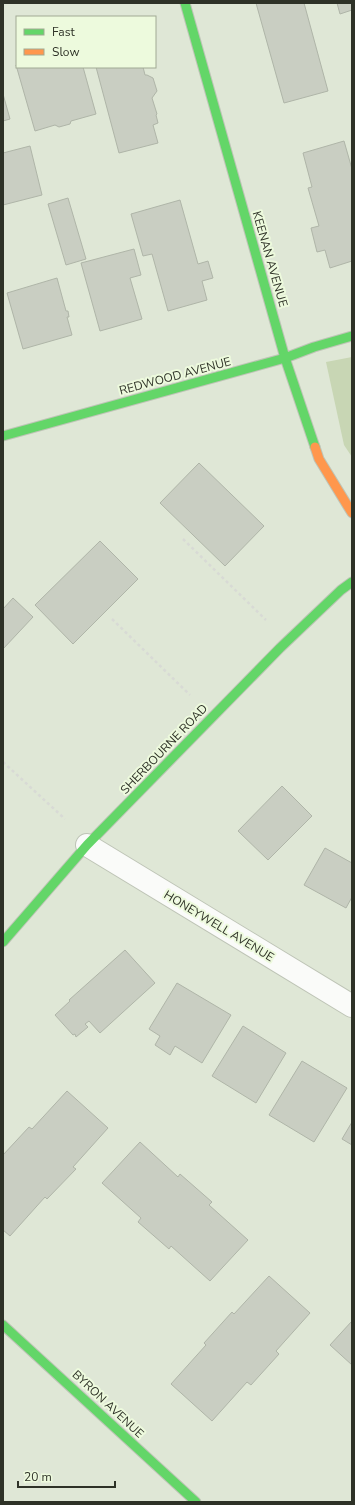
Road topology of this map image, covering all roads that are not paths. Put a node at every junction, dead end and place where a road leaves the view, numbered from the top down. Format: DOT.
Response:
graph roads {
  1 [pos="185,3"];
  2 [pos="352,336"];
  3 [pos="285,358"];
  4 [pos="3,436"];
  5 [pos="352,513"];
  6 [pos="352,582"];
  7 [pos="87,845"];
  8 [pos="3,942"];
  9 [pos="352,1006"];
  10 [pos="3,1325"];
  11 [pos="196,1502"];
  1 -- 3 [label="street, KEENAN AVENUE"];
  2 -- 3 [label="street, REDWOOD AVENUE"];
  3 -- 4 [label="street, REDWOOD AVENUE"];
  3 -- 5 [label="street, KEENAN AVENUE"];
  6 -- 7 [label="street, SHERBOURNE ROAD"];
  7 -- 8 [label="street, SHERBOURNE ROAD"];
  7 -- 9 [label="street, HONEYWELL AVENUE"];
  10 -- 11 [label="street, BYRON AVENUE"];
}
